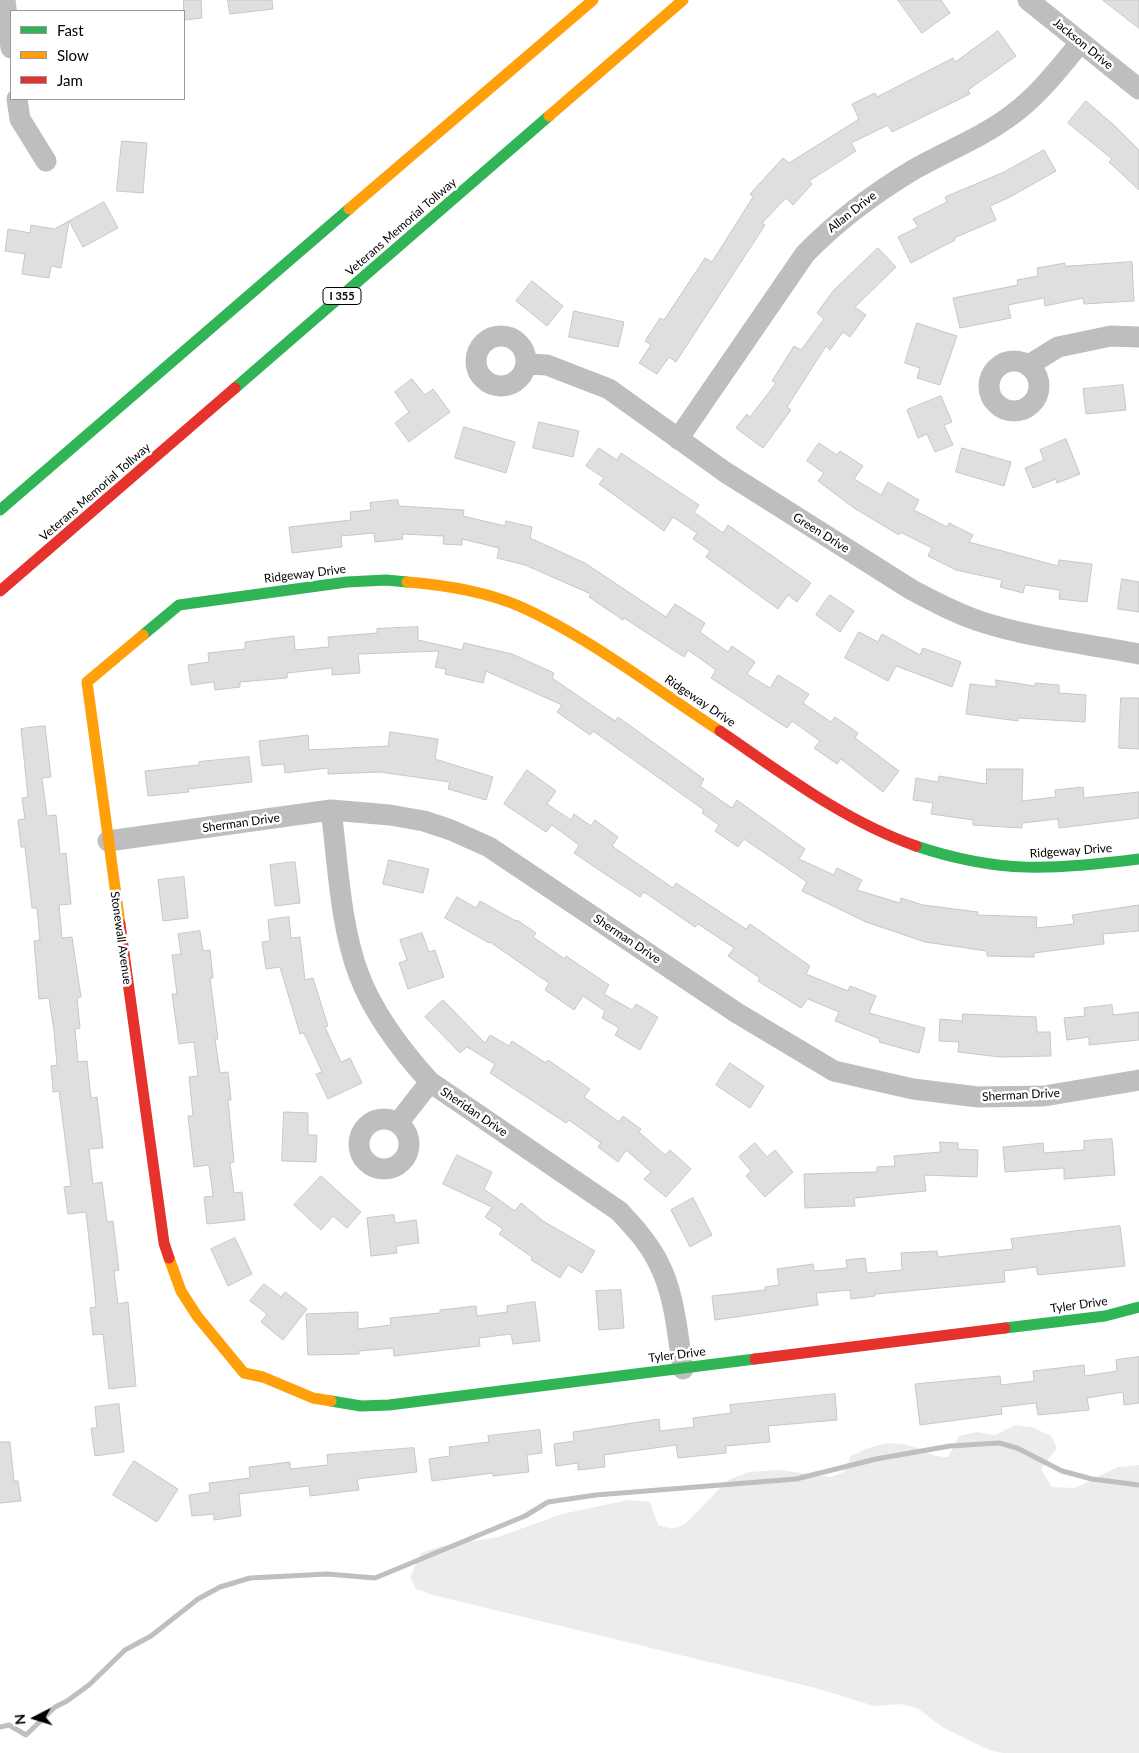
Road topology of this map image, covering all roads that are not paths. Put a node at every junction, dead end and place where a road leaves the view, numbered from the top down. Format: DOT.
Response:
graph roads {
  1 [pos="5,0"];
  2 [pos="580,0"];
  3 [pos="593,0"];
  4 [pos="683,0"];
  5 [pos="1028,0"];
  6 [pos="10,40"];
  7 [pos="1081,42"];
  8 [pos="510,71"];
  9 [pos="1139,89"];
  10 [pos="17,100"];
  11 [pos="46,161"];
  12 [pos="1139,337"];
  13 [pos="526,364"];
  14 [pos="1029,365"];
  15 [pos="678,439"];
  16 [pos="0,510"];
  17 [pos="0,591"];
  18 [pos="240,597"];
  19 [pos="1139,654"];
  20 [pos="331,810"];
  21 [pos="108,841"];
  22 [pos="1139,859"];
  23 [pos="1139,1080"];
  24 [pos="430,1082"];
  25 [pos="398,1122"];
  26 [pos="1139,1307"];
  27 [pos="230,1355"];
  28 [pos="682,1368"];
  1 -- 6 [label="street"];
  2 -- 8 [label="main road"];
  3 -- 8 [label="main road"];
  4 -- 17 [label="main road, Veterans Memorial Tollway / I 355"];
  5 -- 7 [label="street, Jackson Drive"];
  7 -- 9 [label="street, Jackson Drive"];
  7 -- 15 [label="street, Allan Drive"];
  8 -- 16 [label="main road"];
  10 -- 11 [label="street"];
  12 -- 14 [label="street"];
  13 -- 15 [label="street, Green Drive"];
  15 -- 19 [label="street, Green Drive"];
  18 -- 21 [label="main road, Stonewall Avenue"];
  18 -- 22 [label="main road, Ridgeway Drive"];
  20 -- 21 [label="street, Sherman Drive"];
  20 -- 23 [label="street, Sherman Drive"];
  20 -- 24 [label="street, Sheridan Drive"];
  21 -- 27 [label="main road, Stonewall Avenue"];
  24 -- 25 [label="street"];
  24 -- 28 [label="street, Sheridan Drive"];
  26 -- 28 [label="main road, Tyler Drive"];
  27 -- 28 [label="main road, Tyler Drive"];
}
